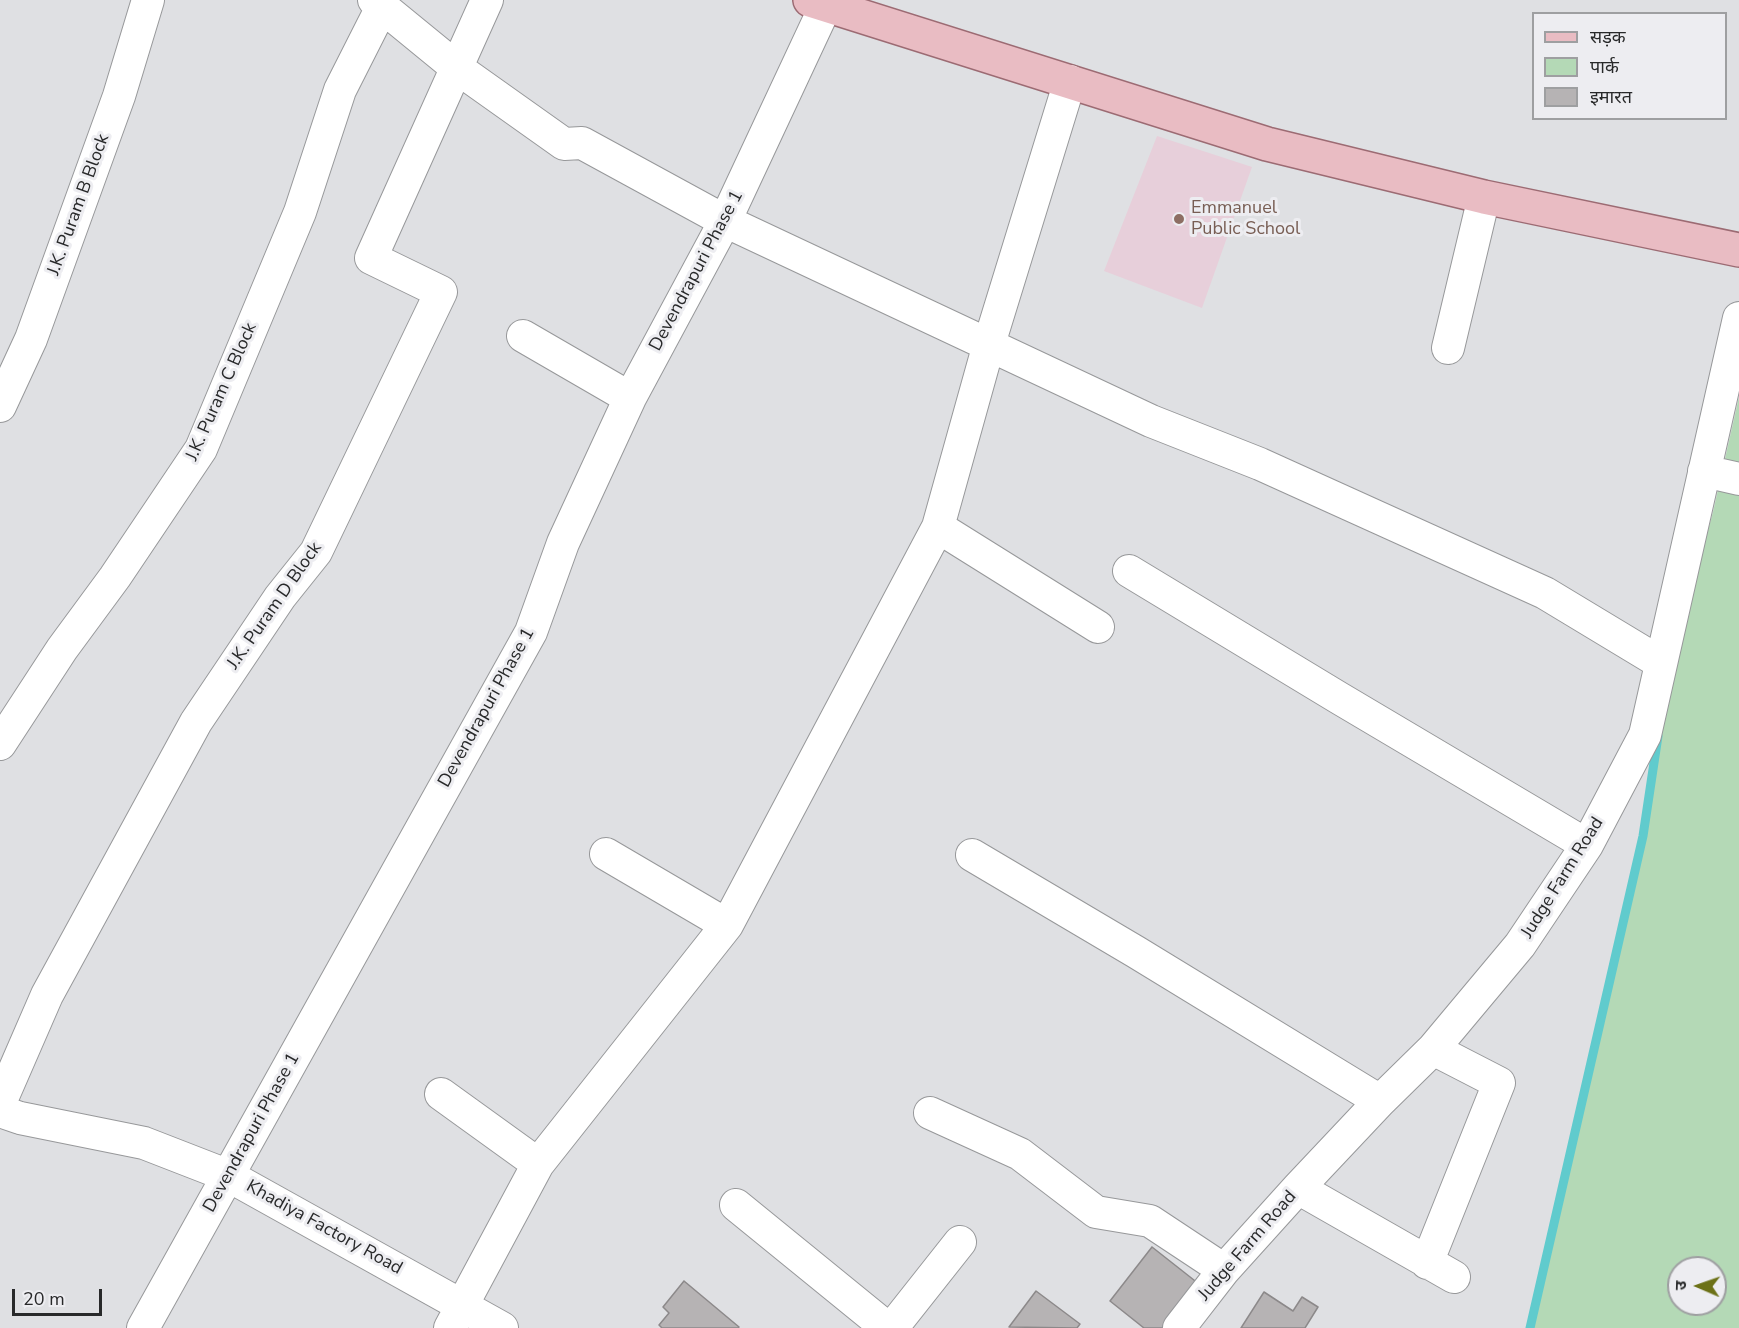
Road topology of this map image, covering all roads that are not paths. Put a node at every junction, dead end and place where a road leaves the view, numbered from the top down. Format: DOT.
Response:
graph roads {
  1 [pos="148,0"];
  2 [pos="487,0"];
  3 [pos="378,3"];
  4 [pos="818,3"];
  5 [pos="457,68"];
  6 [pos="1070,81"];
  7 [pos="1484,197"];
  8 [pos="725,221"];
  9 [pos="1739,250"];
  10 [pos="1739,318"];
  11 [pos="523,336"];
  12 [pos="989,344"];
  13 [pos="1448,348"];
  14 [pos="630,398"];
  15 [pos="0,406"];
  16 [pos="1704,471"];
  17 [pos="1739,479"];
  18 [pos="938,526"];
  19 [pos="1129,571"];
  20 [pos="1098,627"];
  21 [pos="1661,663"];
  22 [pos="0,744"];
  23 [pos="1587,845"];
  24 [pos="606,854"];
  25 [pos="972,855"];
  26 [pos="727,925"];
  27 [pos="1433,1049"];
  28 [pos="441,1094"];
  29 [pos="1380,1101"];
  30 [pos="0,1103"];
  31 [pos="0,1111"];
  32 [pos="930,1113"];
  33 [pos="538,1164"];
  34 [pos="229,1176"];
  35 [pos="1298,1188"];
  36 [pos="736,1205"];
  37 [pos="960,1242"];
  38 [pos="1224,1270"];
  39 [pos="456,1316"];
  40 [pos="142,1328"];
  41 [pos="502,1328"];
  42 [pos="887,1328"];
  43 [pos="891,1328"];
  44 [pos="1179,1328"];
  1 -- 15 [label="street, J.K. Puram B Block"];
  2 -- 5 [label="street"];
  3 -- 5 [label="street"];
  3 -- 22 [label="street, J.K. Puram C Block"];
  4 -- 6 [label="main road"];
  4 -- 8 [label="street, Devendrapuri Phase 1"];
  5 -- 8 [label="street"];
  5 -- 30 [label="street, J.K. Puram D Block"];
  6 -- 7 [label="main road"];
  6 -- 12 [label="street"];
  7 -- 9 [label="main road"];
  7 -- 13 [label="street"];
  8 -- 12 [label="street"];
  8 -- 14 [label="street, Devendrapuri Phase 1"];
  10 -- 16 [label="street, Judge Farm Road"];
  11 -- 14 [label="street"];
  12 -- 18 [label="street"];
  12 -- 21 [label="street"];
  14 -- 34 [label="street, Devendrapuri Phase 1"];
  16 -- 17 [label="street"];
  16 -- 21 [label="street, Judge Farm Road"];
  18 -- 20 [label="street"];
  18 -- 26 [label="street"];
  19 -- 23 [label="street"];
  21 -- 23 [label="street, Judge Farm Road"];
  23 -- 27 [label="street, Judge Farm Road"];
  24 -- 26 [label="street"];
  25 -- 29 [label="street"];
  26 -- 33 [label="street"];
  27 -- 29 [label="street, Judge Farm Road"];
  27 -- 35 [label="street"];
  28 -- 33 [label="street"];
  29 -- 35 [label="street, Judge Farm Road"];
  31 -- 34 [label="street, Khadiya Factory Road"];
  32 -- 38 [label="street"];
  33 -- 39 [label="street"];
  34 -- 39 [label="street, Khadiya Factory Road"];
  34 -- 40 [label="street, Devendrapuri Phase 1"];
  35 -- 38 [label="street, Judge Farm Road"];
  36 -- 42 [label="street"];
  37 -- 43 [label="street"];
  38 -- 44 [label="street, Judge Farm Road"];
  39 -- 41 [label="street, Khadiya Factory Road"];
}
